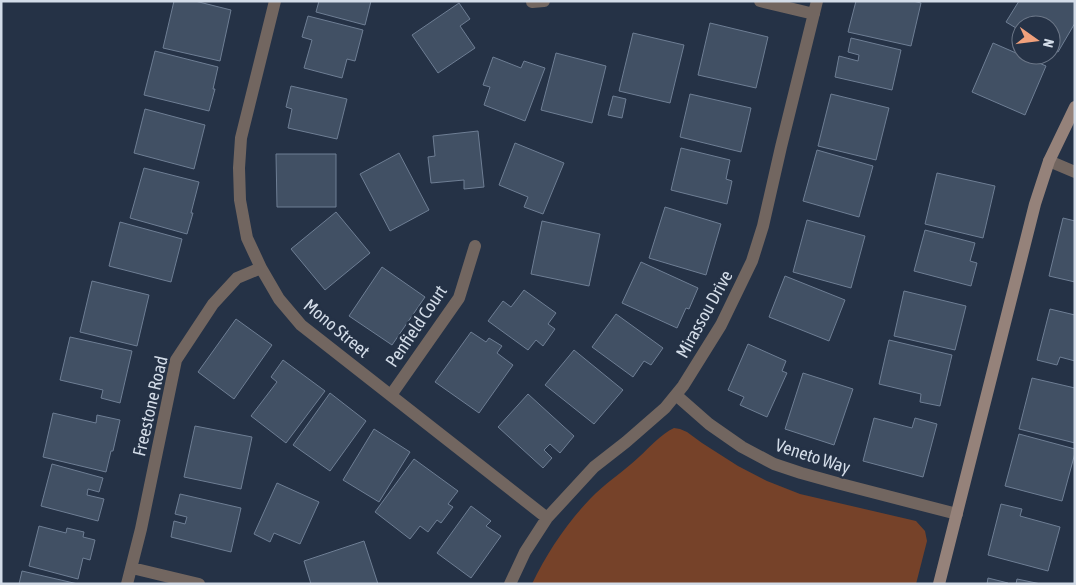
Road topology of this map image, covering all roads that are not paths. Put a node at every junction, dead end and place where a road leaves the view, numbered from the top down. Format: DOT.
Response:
graph roads {
  1 [pos="275,1"];
  2 [pos="760,1"];
  3 [pos="816,7"];
  4 [pos="1075,106"];
  5 [pos="1049,161"];
  6 [pos="1075,172"];
  7 [pos="475,246"];
  8 [pos="261,268"];
  9 [pos="676,394"];
  10 [pos="391,395"];
  11 [pos="957,514"];
  12 [pos="547,518"];
  13 [pos="132,568"];
  14 [pos="127,584"];
  15 [pos="199,584"];
  16 [pos="510,584"];
  17 [pos="939,584"];
  1 -- 8 [label="street, Mono Street"];
  2 -- 3 [label="street"];
  3 -- 9 [label="street, Mirassou Drive"];
  4 -- 5 [label="street"];
  5 -- 6 [label="street"];
  5 -- 11 [label="street"];
  7 -- 10 [label="street, Penfield Court"];
  8 -- 10 [label="street, Mono Street"];
  8 -- 13 [label="street, Freestone Road"];
  9 -- 11 [label="street, Veneto Way"];
  9 -- 12 [label="street, Mirassou Drive"];
  10 -- 12 [label="street, Mono Street"];
  11 -- 17 [label="street"];
  12 -- 16 [label="street, Mirassou Drive"];
  13 -- 14 [label="street, Freestone Road"];
  13 -- 15 [label="street"];
}
